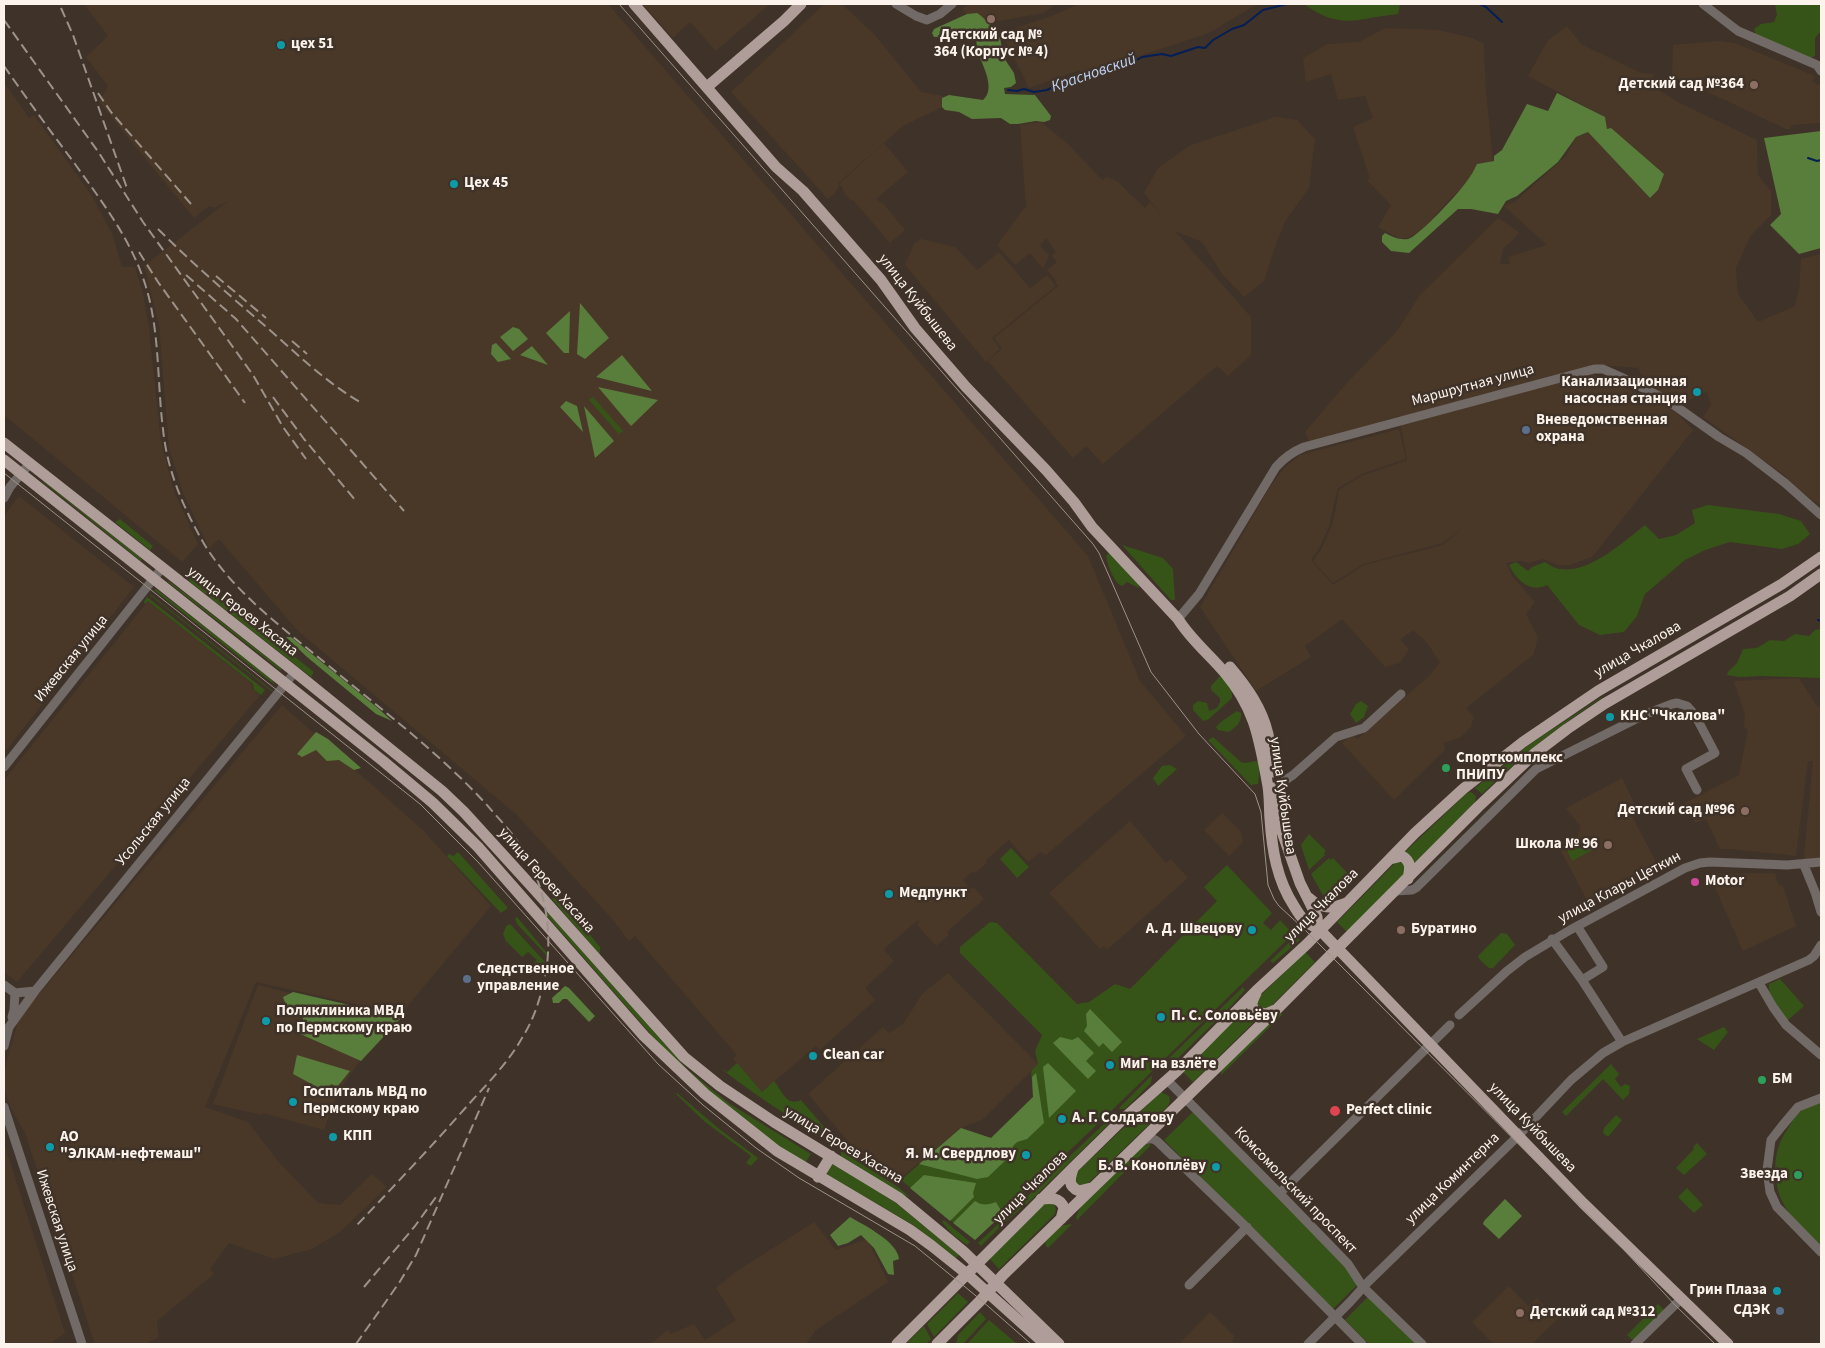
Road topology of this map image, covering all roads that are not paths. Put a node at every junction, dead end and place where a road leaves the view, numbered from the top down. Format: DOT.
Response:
graph roads {
  1 [pos="634,4"];
  2 [pos="801,4"];
  3 [pos="896,4"];
  4 [pos="952,4"];
  5 [pos="1704,4"];
  6 [pos="1821,71"];
  7 [pos="707,87"];
  8 [pos="4,443"];
  9 [pos="4,460"];
  10 [pos="30,463"];
  11 [pos="21,474"];
  12 [pos="7,487"];
  13 [pos="4,498"];
  14 [pos="1821,515"];
  15 [pos="1821,556"];
  16 [pos="162,568"];
  17 [pos="1821,574"];
  18 [pos="154,579"];
  19 [pos="1178,619"];
  20 [pos="295,672"];
  21 [pos="286,684"];
  22 [pos="1401,694"];
  23 [pos="1534,754"];
  24 [pos="4,767"];
  25 [pos="1536,769"];
  26 [pos="1275,787"];
  27 [pos="1463,789"];
  28 [pos="1697,790"];
  29 [pos="1478,807"];
  30 [pos="1390,860"];
  31 [pos="1821,862"];
  32 [pos="1804,864"];
  33 [pos="1408,879"];
  34 [pos="1395,891"];
  35 [pos="1304,893"];
  36 [pos="1348,902"];
  37 [pos="1821,912"];
  38 [pos="1577,926"];
  39 [pos="1319,929"];
  40 [pos="1552,939"];
  41 [pos="1821,945"];
  42 [pos="1337,949"];
  43 [pos="1582,980"];
  44 [pos="1758,983"];
  45 [pos="4,985"];
  46 [pos="35,991"];
  47 [pos="1256,992"];
  48 [pos="15,993"];
  49 [pos="1278,1008"];
  50 [pos="1459,1016"];
  51 [pos="1450,1025"];
  52 [pos="9,1027"];
  53 [pos="1622,1042"];
  54 [pos="1430,1045"];
  55 [pos="4,1046"];
  56 [pos="1821,1055"];
  57 [pos="1167,1080"];
  58 [pos="1184,1098"];
  59 [pos="1821,1098"];
  60 [pos="4,1107"];
  61 [pos="1519,1135"];
  62 [pos="1139,1142"];
  63 [pos="831,1156"];
  64 [pos="1074,1167"];
  65 [pos="818,1177"];
  66 [pos="1091,1188"];
  67 [pos="1280,1193"];
  68 [pos="1041,1200"];
  69 [pos="1061,1219"];
  70 [pos="1247,1227"];
  71 [pos="1821,1252"];
  72 [pos="976,1264"];
  73 [pos="967,1274"];
  74 [pos="996,1282"];
  75 [pos="1189,1285"];
  76 [pos="1363,1288"];
  77 [pos="986,1292"];
  78 [pos="1681,1299"];
  79 [pos="1336,1317"];
  80 [pos="944,1342"];
  81 [pos="82,1344"];
  82 [pos="897,1344"];
  83 [pos="1045,1344"];
  84 [pos="1059,1344"];
  85 [pos="1308,1344"];
  86 [pos="1362,1344"];
  87 [pos="1422,1344"];
  88 [pos="1635,1344"];
  89 [pos="1728,1344"];
  1 -- 7 [label="main road, улица Куйбышева"];
  2 -- 7 [label="main road"];
  3 -- 4 [label="street"];
  5 -- 6 [label="street"];
  7 -- 19 [label="main road, улица Куйбышева"];
  8 -- 10 [label="main road, улица Героев Хасана"];
  9 -- 11 [label="main road, улица Героев Хасана"];
  10 -- 11 [label="street"];
  10 -- 16 [label="main road, улица Героев Хасана"];
  11 -- 12 [label="street"];
  11 -- 18 [label="main road, улица Героев Хасана"];
  12 -- 13 [label="street"];
  14 -- 19 [label="street, Маршрутная улица"];
  15 -- 27 [label="main road, улица Чкалова"];
  16 -- 18 [label="street, Ижевская улица"];
  16 -- 20 [label="main road, улица Героев Хасана"];
  17 -- 23 [label="main road, улица Чкалова"];
  18 -- 21 [label="main road, улица Героев Хасана"];
  18 -- 24 [label="street, Ижевская улица"];
  19 -- 26 [label="main road, улица Куйбышева"];
  19 -- 39 [label="main road, улица Куйбышева"];
  20 -- 21 [label="street, Усольская улица"];
  20 -- 63 [label="main road, улица Героев Хасана"];
  21 -- 46 [label="street, Усольская улица"];
  21 -- 65 [label="main road, улица Героев Хасана"];
  22 -- 26 [label="street"];
  23 -- 25 [label="street"];
  23 -- 29 [label="main road, улица Чкалова"];
  25 -- 28 [label="street"];
  25 -- 34 [label="street"];
  26 -- 35 [label="main road, улица Куйбышева"];
  27 -- 29 [label="main road"];
  27 -- 30 [label="main road, улица Чкалова"];
  29 -- 33 [label="main road, улица Чкалова"];
  30 -- 33 [label="main road"];
  30 -- 36 [label="main road, улица Чкалова"];
  31 -- 32 [label="street, улица Клары Цеткин"];
  32 -- 37 [label="street"];
  32 -- 38 [label="street, улица Клары Цеткин"];
  33 -- 34 [label="main road, улица Чкалова"];
  34 -- 42 [label="main road, улица Чкалова"];
  35 -- 36 [label="main road"];
  35 -- 39 [label="main road, улица Куйбышева"];
  36 -- 39 [label="main road, улица Чкалова"];
  38 -- 40 [label="street, улица Клары Цеткин"];
  38 -- 43 [label="street"];
  39 -- 42 [label="main road, улица Куйбышева"];
  39 -- 47 [label="main road, улица Чкалова"];
  40 -- 43 [label="street"];
  40 -- 50 [label="street, улица Клары Цеткин"];
  41 -- 44 [label="street, улица Коминтерна"];
  42 -- 49 [label="main road, улица Чкалова"];
  42 -- 54 [label="main road, улица Куйбышева"];
  43 -- 53 [label="street"];
  44 -- 53 [label="street, улица Коминтерна"];
  44 -- 56 [label="street"];
  45 -- 48 [label="street"];
  46 -- 48 [label="street"];
  46 -- 52 [label="street"];
  47 -- 49 [label="main road"];
  47 -- 57 [label="main road, улица Чкалова"];
  48 -- 52 [label="street"];
  49 -- 58 [label="main road, улица Чкалова"];
  51 -- 54 [label="street"];
  52 -- 55 [label="street"];
  53 -- 61 [label="street, улица Коминтерна"];
  54 -- 61 [label="main road, улица Куйбышева"];
  54 -- 67 [label="street"];
  57 -- 58 [label="street, Комсомольский проспект"];
  57 -- 64 [label="main road, улица Чкалова"];
  58 -- 62 [label="main road, улица Чкалова"];
  58 -- 67 [label="street, Комсомольский проспект"];
  59 -- 71 [label="street"];
  60 -- 81 [label="street, Ижевская улица"];
  61 -- 76 [label="street, улица Коминтерна"];
  61 -- 78 [label="main road, улица Куйбышева"];
  62 -- 66 [label="main road, улица Чкалова"];
  62 -- 70 [label="street"];
  63 -- 65 [label="main road"];
  63 -- 72 [label="main road, улица Героев Хасана"];
  64 -- 66 [label="main road"];
  64 -- 68 [label="main road, улица Чкалова"];
  65 -- 73 [label="main road, улица Героев Хасана"];
  66 -- 69 [label="main road, улица Чкалова"];
  67 -- 76 [label="street, Комсомольский проспект"];
  68 -- 69 [label="main road"];
  68 -- 72 [label="main road, улица Чкалова"];
  69 -- 74 [label="main road, улица Чкалова"];
  70 -- 75 [label="street"];
  70 -- 79 [label="street"];
  72 -- 73 [label="main road, улица Чкалова"];
  72 -- 74 [label="main road, улица Героев Хасана"];
  73 -- 77 [label="main road, улица Героев Хасана"];
  73 -- 82 [label="main road, улица Чкалова"];
  74 -- 77 [label="main road, улица Чкалова"];
  74 -- 84 [label="main road, улица Героев Хасана"];
  76 -- 79 [label="street, улица Коминтерна"];
  76 -- 87 [label="street, Комсомольский проспект"];
  77 -- 80 [label="main road, улица Чкалова"];
  77 -- 83 [label="main road, улица Героев Хасана"];
  78 -- 88 [label="street"];
  78 -- 89 [label="main road, улица Куйбышева"];
  79 -- 85 [label="street, улица Коминтерна"];
  79 -- 86 [label="street"];
}
